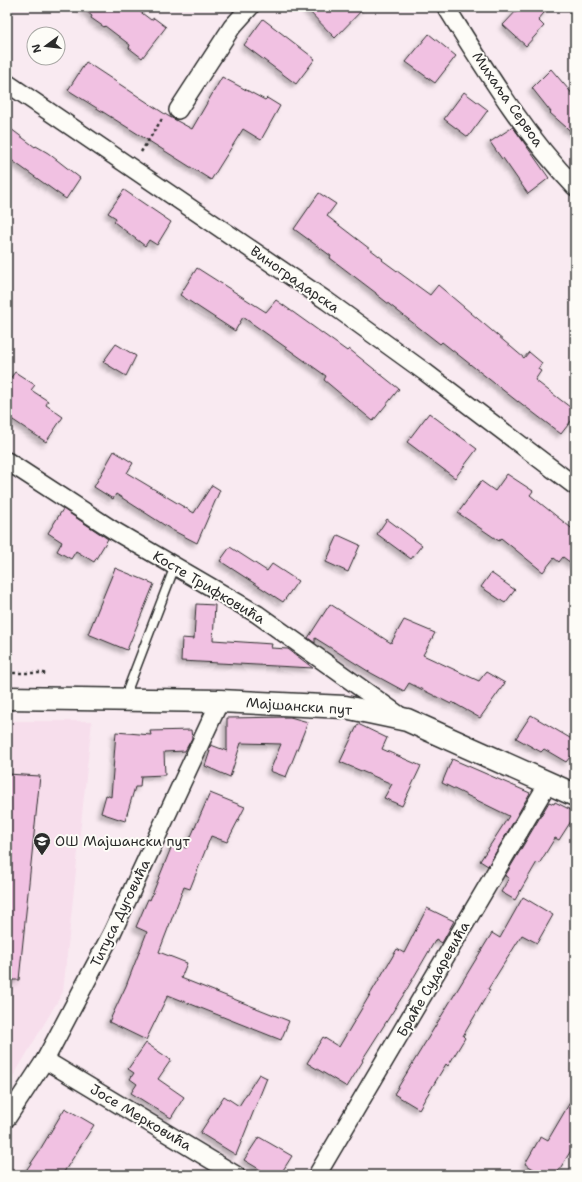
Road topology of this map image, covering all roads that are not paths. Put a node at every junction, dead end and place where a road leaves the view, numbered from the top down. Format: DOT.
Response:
graph roads {
  1 [pos="250,7"];
  2 [pos="446,7"];
  3 [pos="7,83"];
  4 [pos="178,110"];
  5 [pos="575,187"];
  6 [pos="7,461"];
  7 [pos="575,486"];
  8 [pos="175,566"];
  9 [pos="7,698"];
  10 [pos="124,700"];
  11 [pos="220,701"];
  12 [pos="407,720"];
  13 [pos="548,783"];
  14 [pos="575,795"];
  15 [pos="45,1060"];
  16 [pos="7,1118"];
  17 [pos="236,1175"];
  18 [pos="317,1175"];
  1 -- 4 [label="street"];
  2 -- 5 [label="street, Михаља Сервоа"];
  3 -- 7 [label="street, Виноградарска"];
  6 -- 8 [label="street, Косте Трифковића"];
  8 -- 10 [label="lane"];
  8 -- 12 [label="street, Косте Трифковића"];
  9 -- 10 [label="street, Мајшански пут"];
  10 -- 11 [label="street, Мајшански пут"];
  11 -- 12 [label="street, Мајшански пут"];
  11 -- 15 [label="street, Титуса Дуговића"];
  12 -- 13 [label="street, Мајшански пут"];
  13 -- 14 [label="street, Мајшански пут"];
  13 -- 18 [label="street, Браће Сударевића"];
  15 -- 16 [label="street, Титуса Дуговића"];
  15 -- 17 [label="street, Јосе Мерковића"];
}
